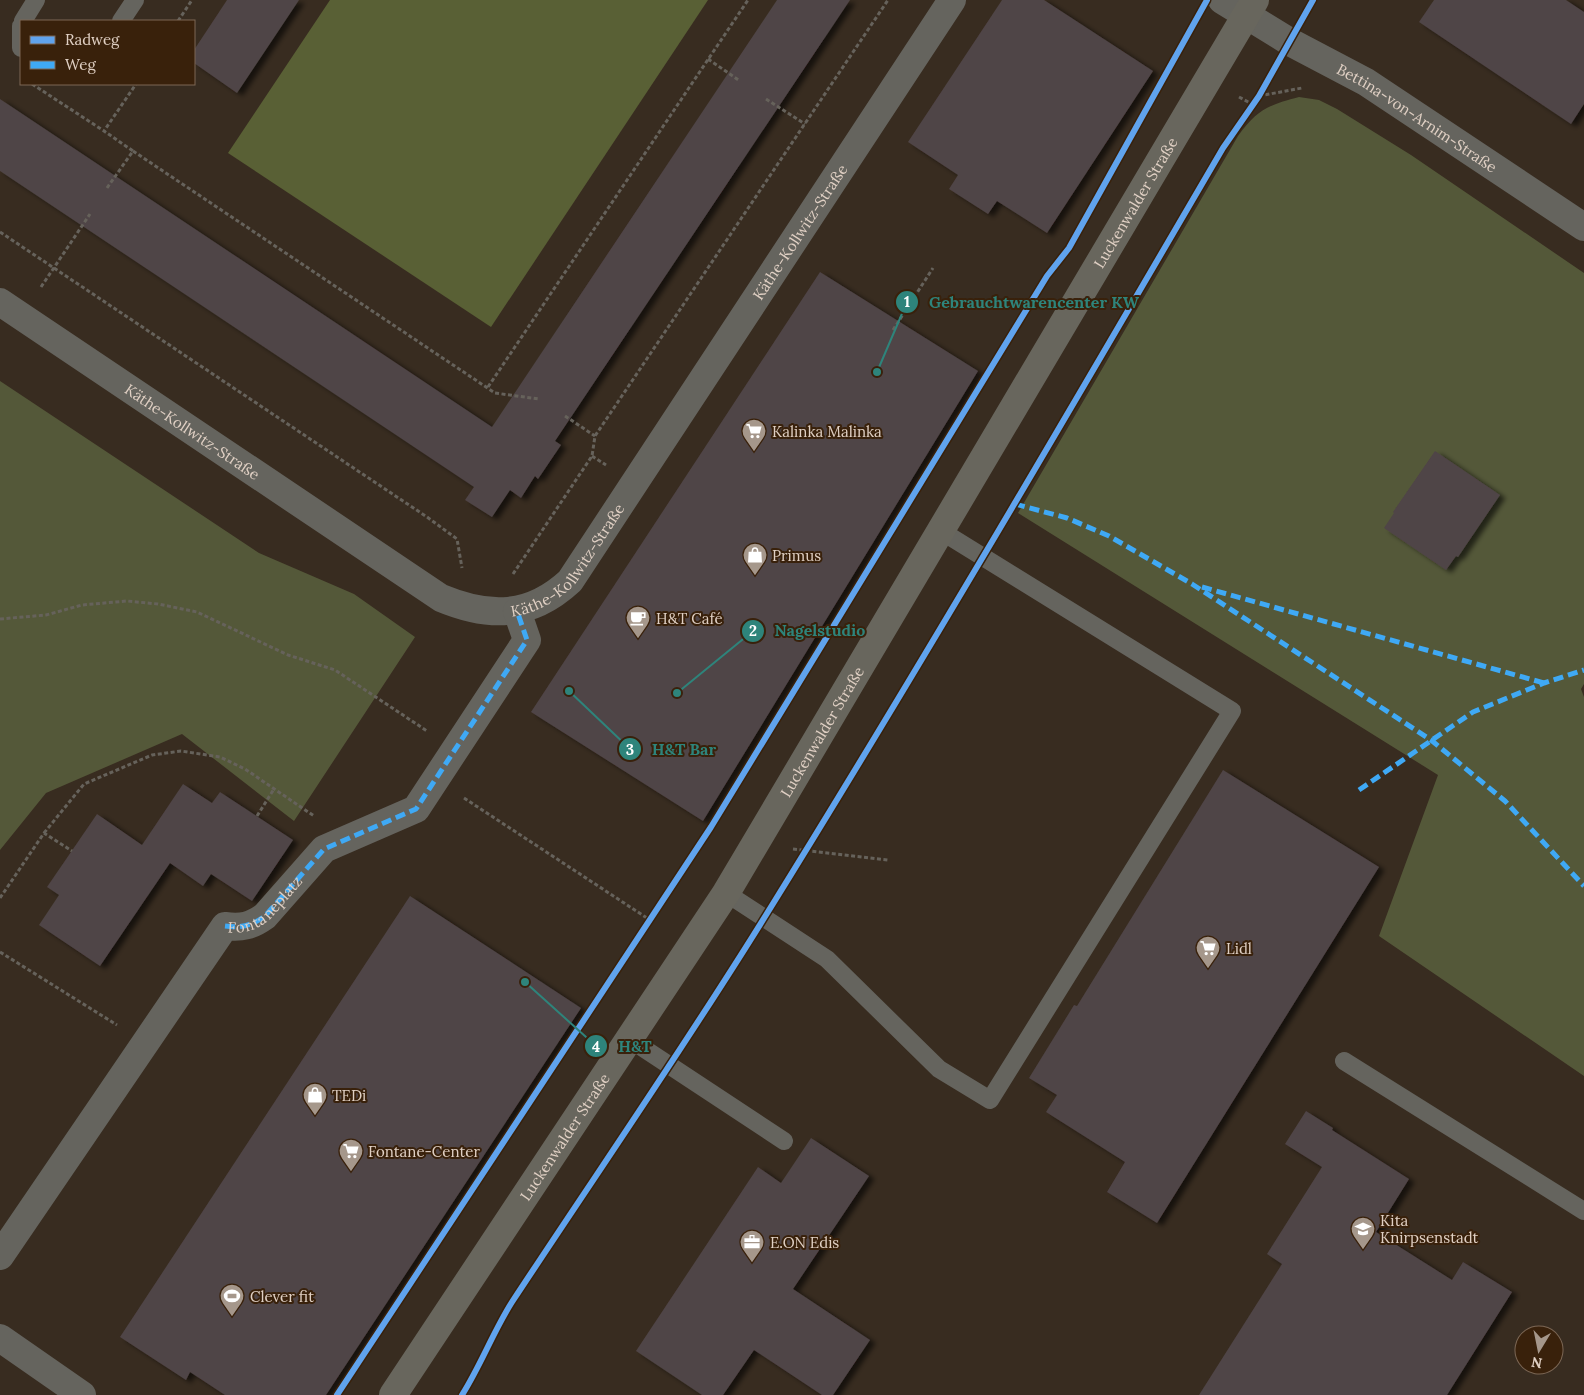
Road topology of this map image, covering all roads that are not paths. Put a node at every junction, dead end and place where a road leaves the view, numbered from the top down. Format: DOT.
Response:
graph roads {
  1 [pos="36,0"];
  2 [pos="135,0"];
  3 [pos="952,0"];
  4 [pos="1222,0"];
  5 [pos="1250,7"];
  6 [pos="24,20"];
  7 [pos="122,20"];
  8 [pos="1584,227"];
  9 [pos="11,309"];
  10 [pos="941,532"];
  11 [pos="518,610"];
  12 [pos="726,893"];
  13 [pos="631,1040"];
  14 [pos="1344,1061"];
  15 [pos="784,1141"];
  16 [pos="1584,1211"];
  17 [pos="0,1256"];
  18 [pos="0,1338"];
  19 [pos="82,1395"];
  20 [pos="393,1395"];
  1 -- 6 [label="lane"];
  2 -- 7 [label="lane"];
  3 -- 11 [label="street, Käthe-Kollwitz-Straße"];
  4 -- 5 [label="street, Bettina-von-Arnim-Straße"];
  5 -- 8 [label="street, Bettina-von-Arnim-Straße"];
  5 -- 10 [label="main road, Luckenwalder Straße"];
  9 -- 11 [label="street, Käthe-Kollwitz-Straße"];
  10 -- 12 [label="main road, Luckenwalder Straße"];
  10 -- 12 [label="lane"];
  11 -- 17 [label="street, Fontaneplatz"];
  12 -- 13 [label="main road, Luckenwalder Straße"];
  13 -- 15 [label="lane"];
  13 -- 20 [label="main road, Luckenwalder Straße"];
  14 -- 16 [label="lane"];
  18 -- 19 [label="street"];
}
